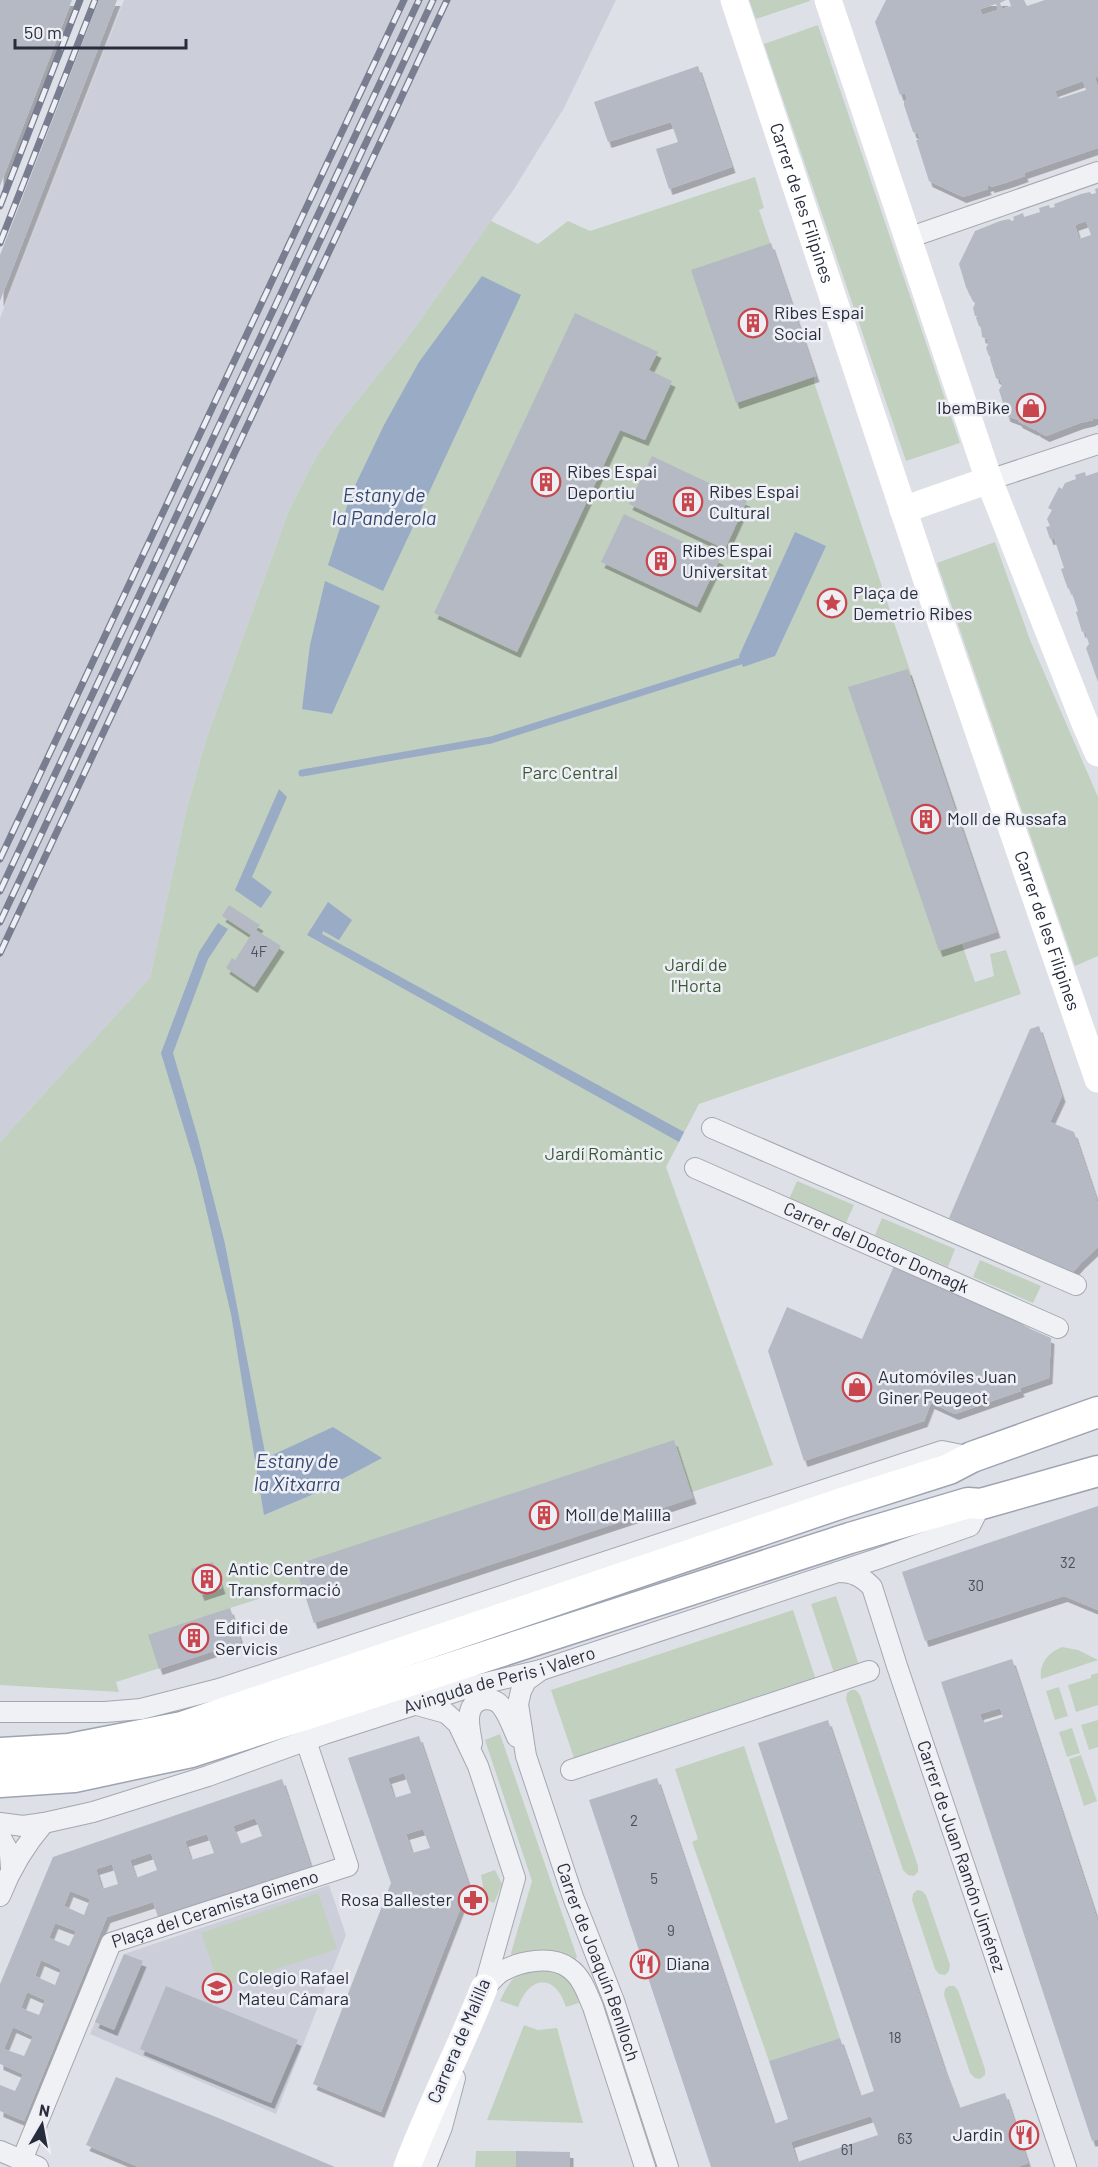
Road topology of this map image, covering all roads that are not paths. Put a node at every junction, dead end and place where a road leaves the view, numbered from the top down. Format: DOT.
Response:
graph roads {
  1 [pos="734,0"];
  2 [pos="828,0"];
  3 [pos="1098,172"];
  4 [pos="908,238"];
  5 [pos="1098,444"];
  6 [pos="989,480"];
  7 [pos="903,510"];
  8 [pos="1098,753"];
  9 [pos="1098,1079"];
  10 [pos="712,1128"];
  11 [pos="695,1168"];
  12 [pos="1076,1285"];
  13 [pos="1058,1328"];
  14 [pos="1098,1412"];
  15 [pos="972,1457"];
  16 [pos="1098,1471"];
  17 [pos="981,1504"];
  18 [pos="835,1572"];
  19 [pos="541,1670"];
  20 [pos="869,1671"];
  21 [pos="417,1705"];
  22 [pos="0,1712"];
  23 [pos="306,1741"];
  24 [pos="0,1753"];
  25 [pos="526,1756"];
  26 [pos="478,1766"];
  27 [pos="572,1770"];
  28 [pos="0,1782"];
  29 [pos="0,1823"];
  30 [pos="44,1823"];
  31 [pos="0,1836"];
  32 [pos="11,1868"];
  33 [pos="515,1878"];
  34 [pos="0,1896"];
  35 [pos="484,1988"];
  36 [pos="471,2023"];
  37 [pos="0,2151"];
  38 [pos="30,2164"];
  39 [pos="407,2167"];
  40 [pos="426,2167"];
  41 [pos="645,2167"];
  42 [pos="668,2167"];
  43 [pos="1066,2167"];
  1 -- 7 [label="main road, Carrer de les Filipines"];
  2 -- 4 [label="main road"];
  3 -- 4 [label="street"];
  4 -- 6 [label="main road"];
  5 -- 6 [label="street"];
  6 -- 7 [label="main road"];
  6 -- 8 [label="main road"];
  7 -- 9 [label="main road, Carrer de les Filipines"];
  10 -- 12 [label="street"];
  11 -- 13 [label="street, Carrer del Doctor Domagk"];
  14 -- 15 [label="main road"];
  15 -- 22 [label="street"];
  15 -- 24 [label="main road"];
  16 -- 17 [label="main road, Avinguda de Peris i Valero"];
  17 -- 18 [label="street, Avinguda de Peris i Valero"];
  17 -- 28 [label="main road, Avinguda de Peris i Valero"];
  18 -- 19 [label="street, Avinguda de Peris i Valero"];
  18 -- 43 [label="street, Carrer de Juan Ramón Jiménez"];
  19 -- 21 [label="street, Avinguda de Peris i Valero"];
  19 -- 25 [label="street, Carrer de Joaquín Benlloch"];
  20 -- 27 [label="street"];
  21 -- 23 [label="street, Avinguda de Peris i Valero"];
  21 -- 26 [label="street, Carrer de Joaquín Benlloch"];
  23 -- 30 [label="street, Avinguda de Peris i Valero"];
  23 -- 38 [label="street, Plaça del Ceramista Gimeno"];
  25 -- 26 [label="street, Carrer de Joaquín Benlloch"];
  25 -- 42 [label="street, Carrer de Joaquín Benlloch"];
  26 -- 33 [label="street, Carrer de Joaquín Benlloch"];
  29 -- 30 [label="street, Avinguda de Peris i Valero"];
  30 -- 32 [label="street"];
  31 -- 32 [label="street"];
  32 -- 34 [label="street"];
  33 -- 35 [label="street, Carrera de Malilla"];
  35 -- 36 [label="main road, Carrera de Malilla"];
  35 -- 41 [label="street, Carrer de Joaquín Benlloch"];
  36 -- 39 [label="main road, Carrera de Malilla"];
  36 -- 40 [label="street"];
  37 -- 38 [label="street"];
}
